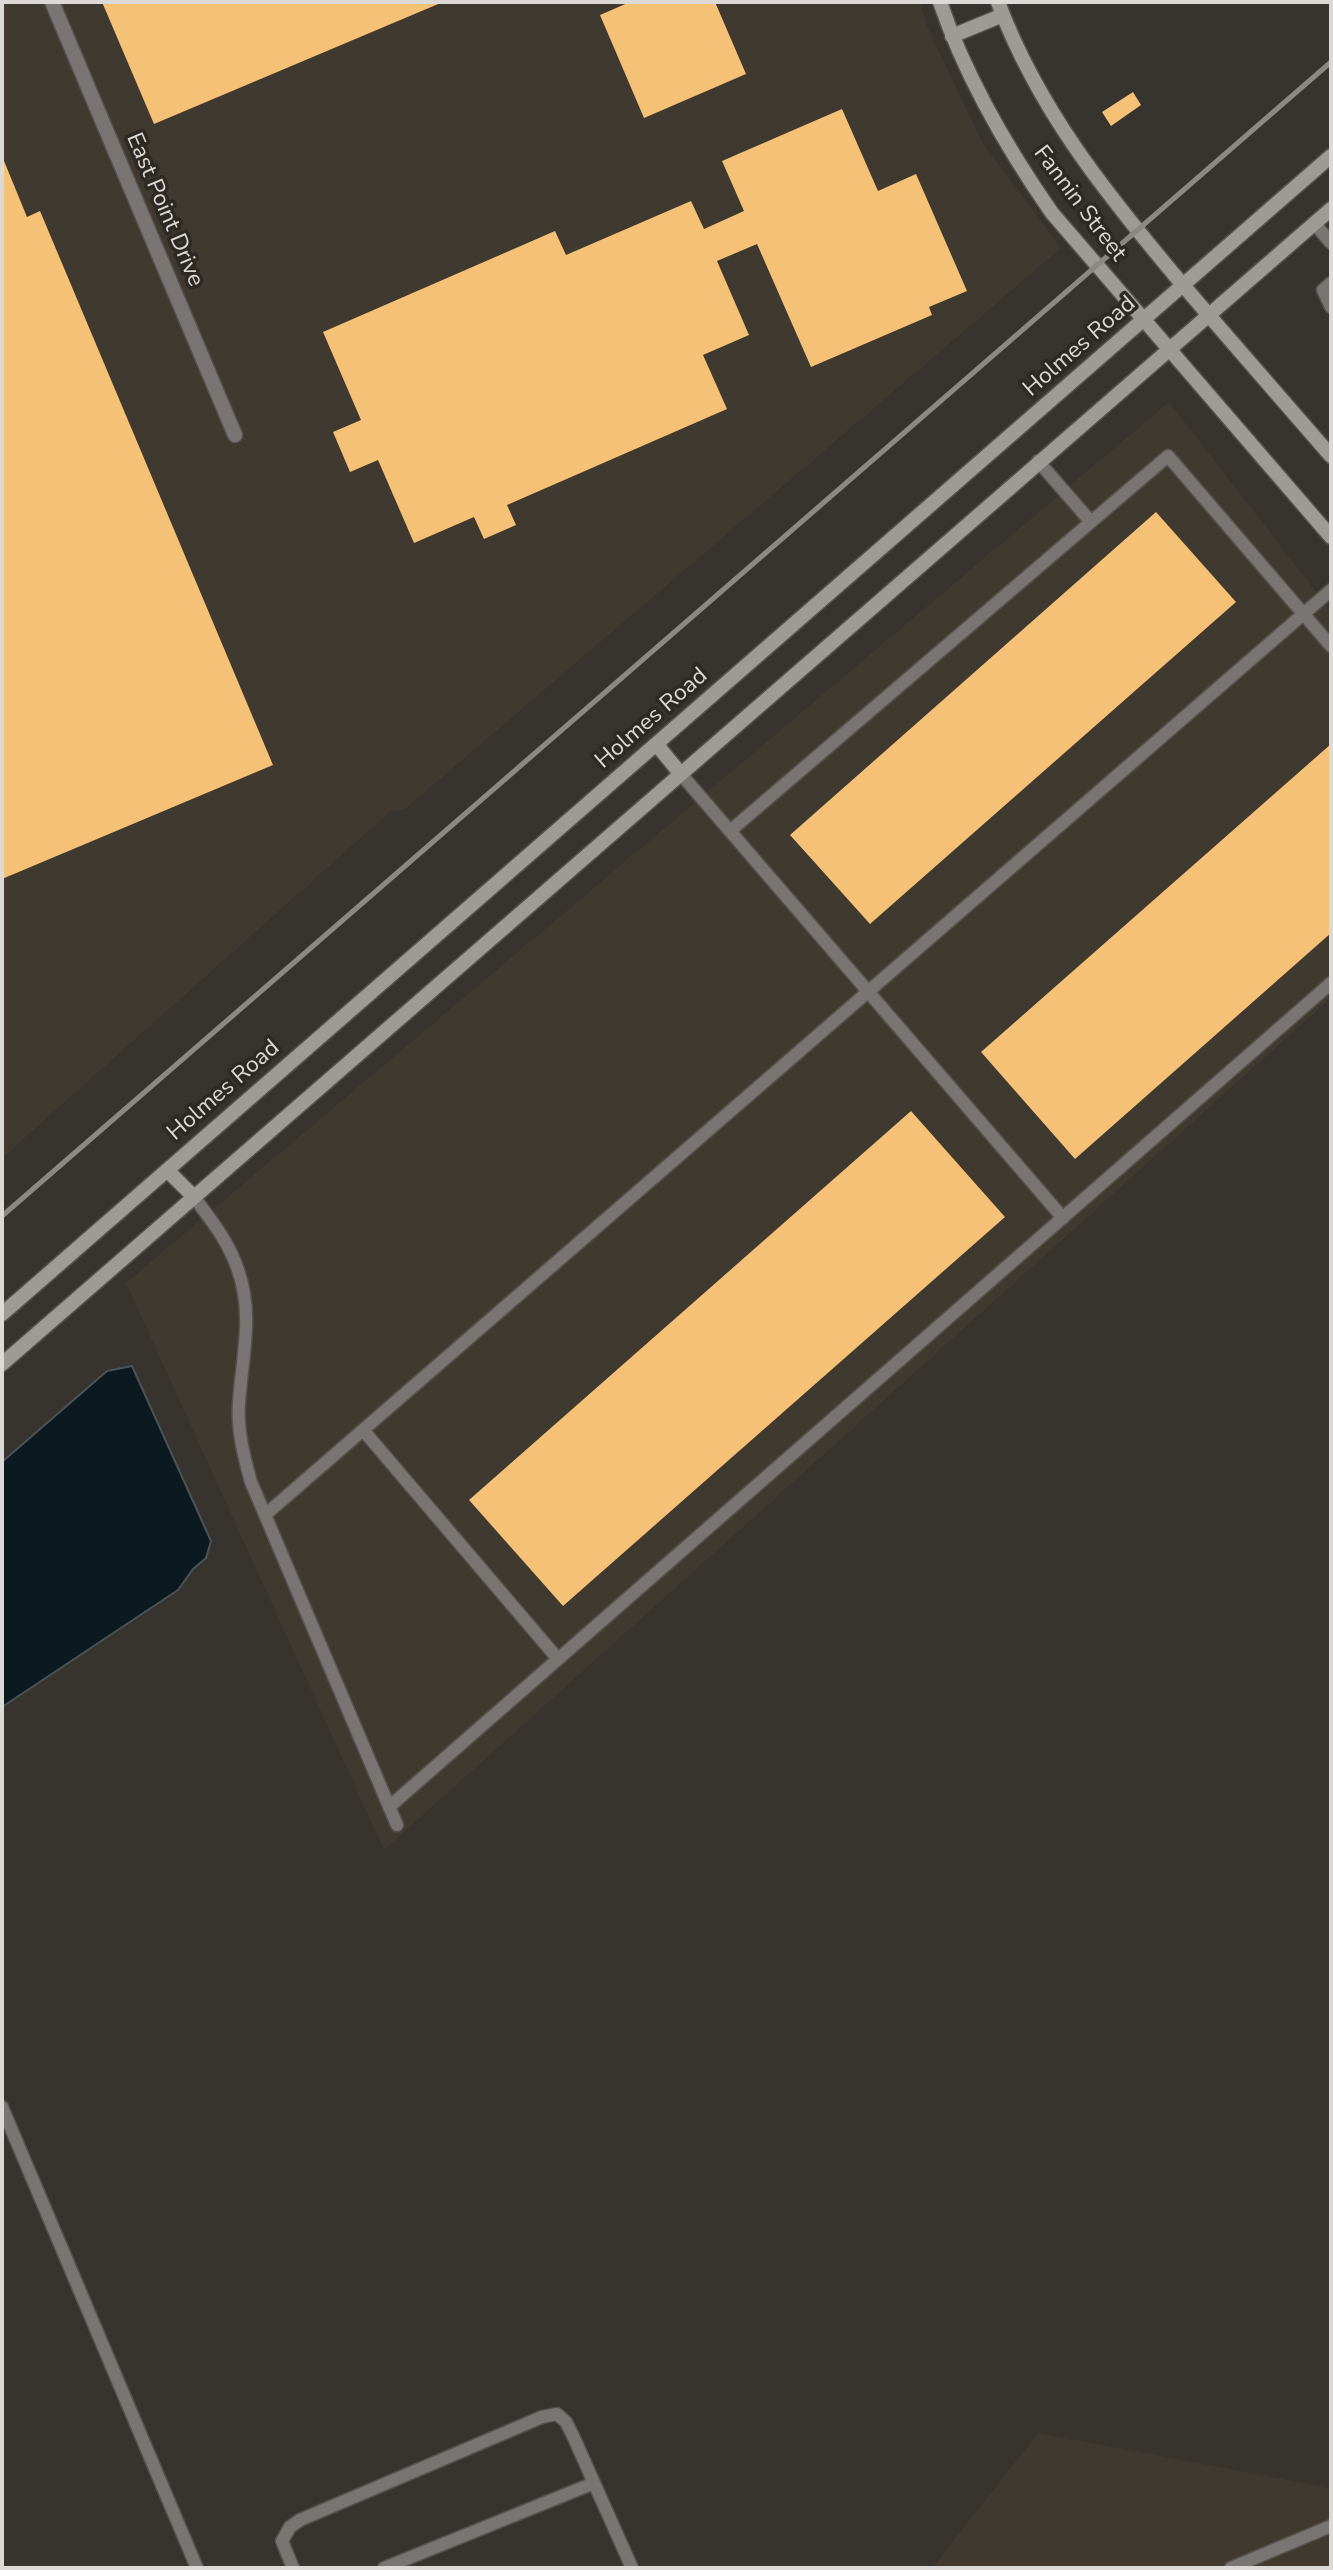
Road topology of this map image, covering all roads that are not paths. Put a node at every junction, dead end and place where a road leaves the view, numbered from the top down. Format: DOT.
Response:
graph roads {
  1 [pos="51,2"];
  2 [pos="940,2"];
  3 [pos="1001,8"];
  4 [pos="952,36"];
  5 [pos="1331,156"];
  6 [pos="1331,209"];
  7 [pos="1314,223"];
  8 [pos="1331,243"];
  9 [pos="1331,283"];
  10 [pos="1184,286"];
  11 [pos="1331,307"];
  12 [pos="1208,315"];
  13 [pos="1144,322"];
  14 [pos="1168,349"];
  15 [pos="235,435"];
  16 [pos="1331,456"];
  17 [pos="1038,461"];
  18 [pos="1091,522"];
  19 [pos="1331,537"];
  20 [pos="1331,590"];
  21 [pos="1305,615"];
  22 [pos="1331,646"];
  23 [pos="657,745"];
  24 [pos="680,773"];
  25 [pos="730,831"];
  26 [pos="1331,982"];
  27 [pos="869,992"];
  28 [pos="167,1170"];
  29 [pos="194,1197"];
  30 [pos="1063,1218"];
  31 [pos="2,1314"];
  32 [pos="2,1364"];
  33 [pos="363,1430"];
  34 [pos="265,1515"];
  35 [pos="558,1659"];
  36 [pos="389,1807"];
  37 [pos="397,1825"];
  38 [pos="2,2107"];
  39 [pos="594,2483"];
  40 [pos="1331,2526"];
  41 [pos="197,2568"];
  42 [pos="293,2568"];
  43 [pos="384,2568"];
  44 [pos="632,2568"];
  45 [pos="1231,2568"];
  1 -- 15 [label="street, East Point Drive"];
  2 -- 4 [label="main road, Fannin Street"];
  3 -- 4 [label="main road"];
  3 -- 10 [label="main road, Fannin Street"];
  4 -- 13 [label="main road, Fannin Street"];
  5 -- 10 [label="main road, Holmes Road"];
  6 -- 7 [label="main road"];
  7 -- 8 [label="lane"];
  7 -- 12 [label="main road"];
  9 -- 11 [label="lane"];
  10 -- 12 [label="main road, Fannin Street"];
  10 -- 13 [label="main road, Holmes Road"];
  12 -- 14 [label="main road"];
  12 -- 16 [label="main road, Fannin Street"];
  13 -- 14 [label="main road, Fannin Street"];
  13 -- 23 [label="main road, Holmes Road"];
  14 -- 17 [label="main road"];
  14 -- 19 [label="main road, Fannin Street"];
  17 -- 18 [label="lane"];
  17 -- 24 [label="main road"];
  18 -- 21 [label="lane"];
  18 -- 25 [label="lane"];
  20 -- 21 [label="lane"];
  21 -- 22 [label="lane"];
  21 -- 27 [label="lane"];
  23 -- 24 [label="main road"];
  23 -- 28 [label="main road, Holmes Road"];
  24 -- 25 [label="lane"];
  24 -- 29 [label="main road"];
  25 -- 27 [label="lane"];
  26 -- 30 [label="lane"];
  27 -- 30 [label="lane"];
  27 -- 33 [label="lane"];
  28 -- 29 [label="main road"];
  28 -- 31 [label="main road, Holmes Road"];
  29 -- 32 [label="main road"];
  29 -- 34 [label="lane"];
  30 -- 35 [label="lane"];
  33 -- 34 [label="lane"];
  33 -- 35 [label="lane"];
  34 -- 36 [label="lane"];
  35 -- 36 [label="lane"];
  36 -- 37 [label="lane"];
  38 -- 41 [label="lane"];
  39 -- 42 [label="lane"];
  39 -- 43 [label="lane"];
  39 -- 44 [label="lane"];
  40 -- 45 [label="lane"];
}
